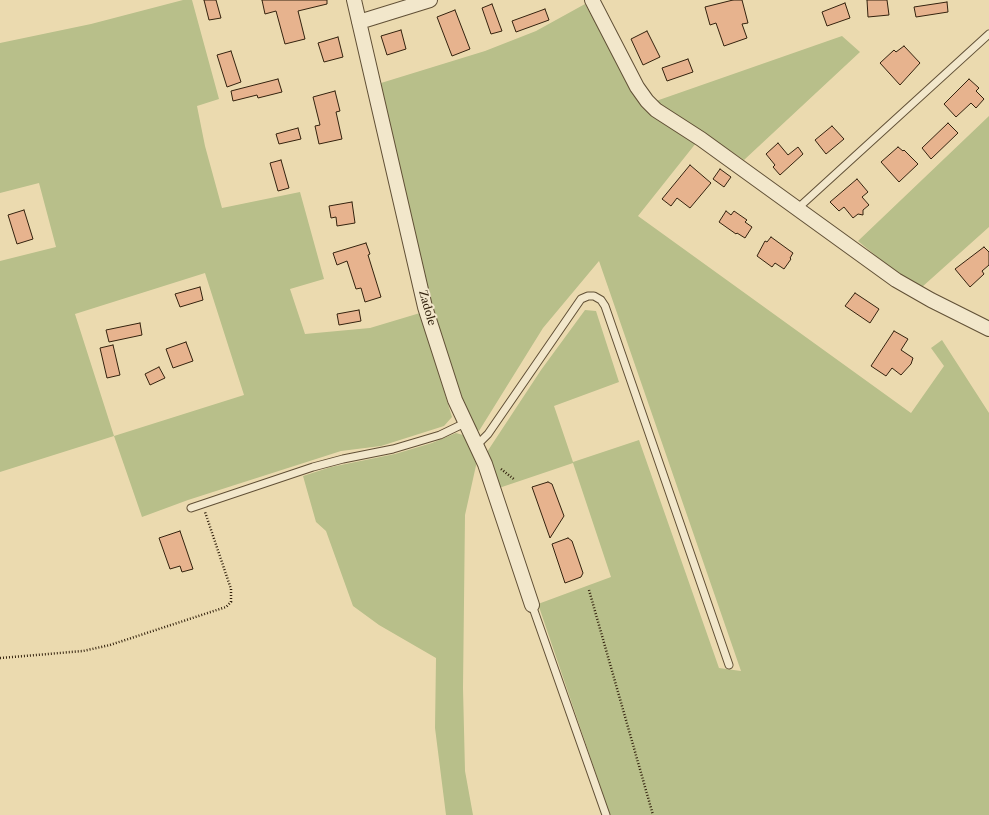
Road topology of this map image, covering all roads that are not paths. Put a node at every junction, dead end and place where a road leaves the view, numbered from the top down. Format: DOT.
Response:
graph roads {
  1 [pos="354,0"];
  2 [pos="430,0"];
  3 [pos="592,0"];
  4 [pos="359,22"];
  5 [pos="989,34"];
  6 [pos="798,209"];
  7 [pos="989,328"];
  8 [pos="465,423"];
  9 [pos="477,445"];
  10 [pos="191,508"];
  11 [pos="532,605"];
  12 [pos="729,665"];
  13 [pos="606,815"];
  1 -- 4 [label="street, Zadole"];
  2 -- 4 [label="street"];
  3 -- 6 [label="street"];
  4 -- 8 [label="street, Zadole"];
  5 -- 6 [label="lane"];
  6 -- 7 [label="street"];
  8 -- 9 [label="street, Zadole"];
  8 -- 10 [label="lane"];
  9 -- 11 [label="street, Zadole"];
  9 -- 12 [label="lane"];
  11 -- 13 [label="lane"];
}
